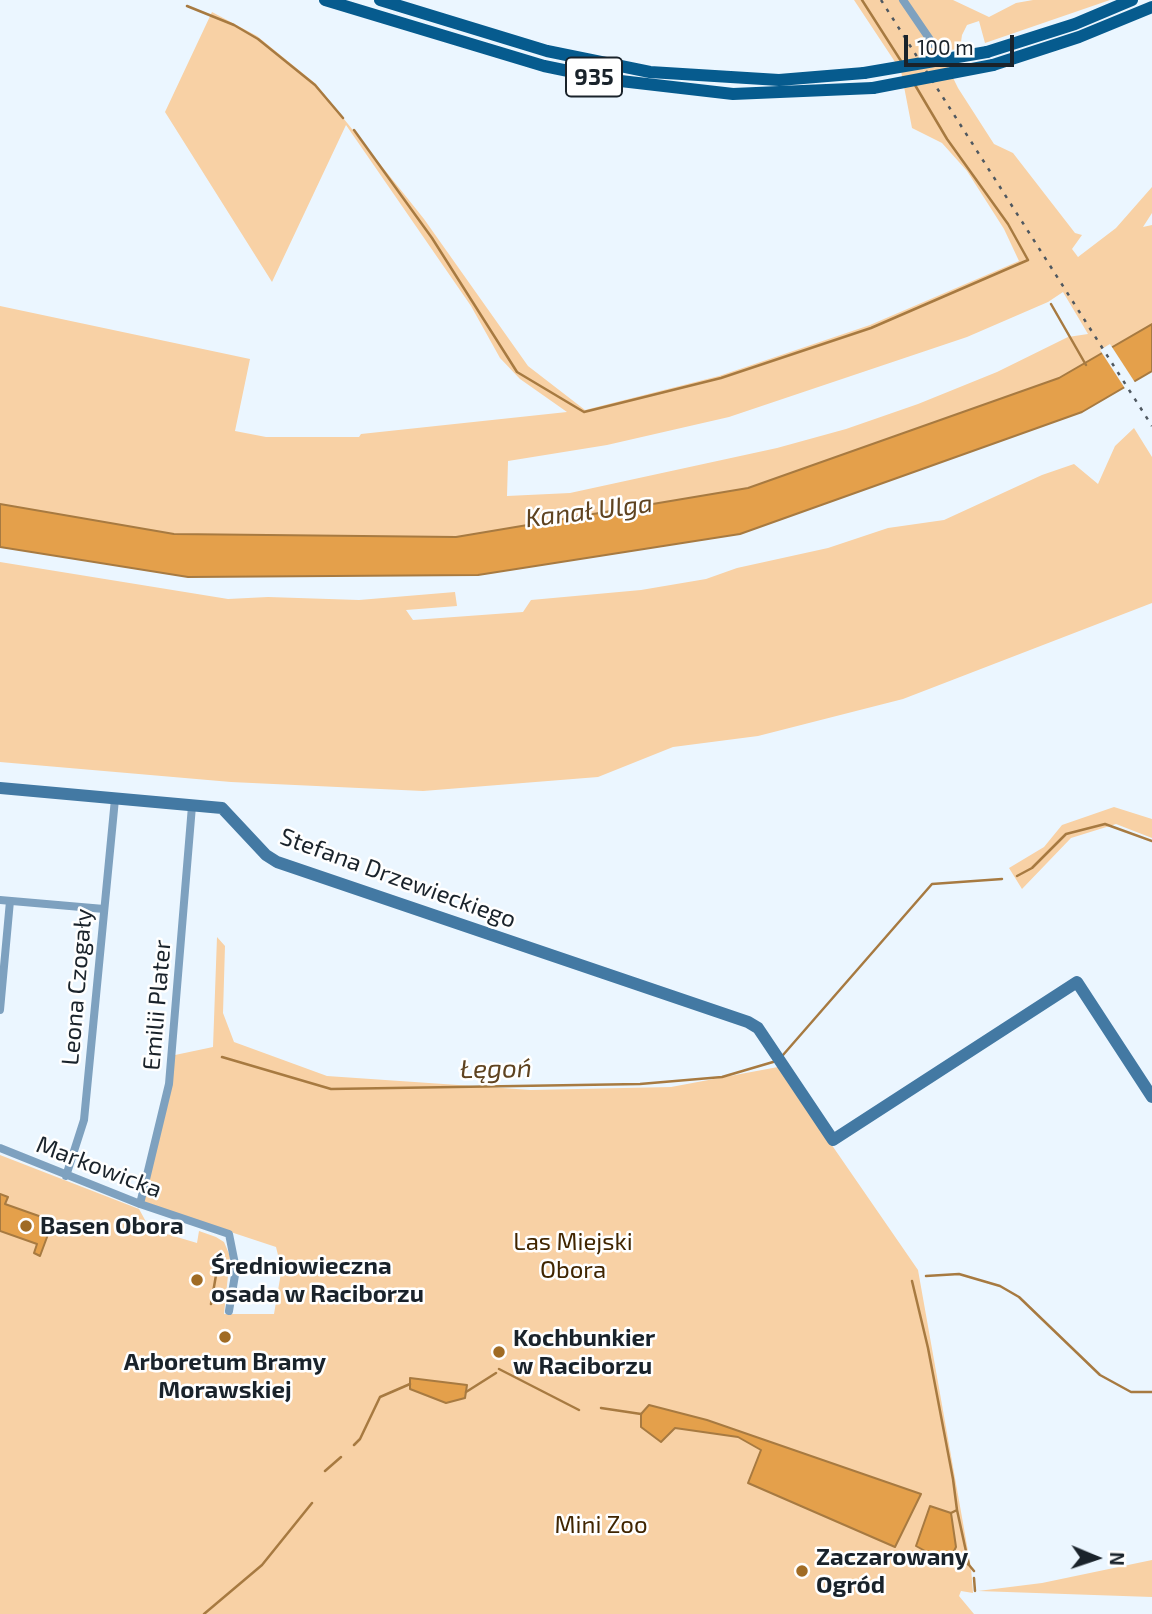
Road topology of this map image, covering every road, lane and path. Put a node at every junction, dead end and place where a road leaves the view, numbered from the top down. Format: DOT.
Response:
graph roads {
  1 [pos="325,0"];
  2 [pos="380,0"];
  3 [pos="903,0"];
  4 [pos="1132,0"];
  5 [pos="1152,7"];
  6 [pos="933,44"];
  7 [pos="0,789"];
  8 [pos="115,799"];
  9 [pos="192,806"];
  10 [pos="0,900"];
  11 [pos="10,901"];
  12 [pos="104,909"];
  13 [pos="0,1010"];
  14 [pos="1152,1097"];
  15 [pos="0,1148"];
  16 [pos="66,1176"];
  17 [pos="140,1204"];
  18 [pos="229,1311"];
  1 -- 5 [label="main road, 935, bridge"];
  2 -- 4 [label="main road, 935, bridge"];
  3 -- 6 [label="street"];
  7 -- 8 [label="street, Stefana Drzewieckiego"];
  8 -- 9 [label="street, Stefana Drzewieckiego"];
  8 -- 12 [label="street, Leona Czogały"];
  9 -- 14 [label="street, Stefana Drzewieckiego"];
  9 -- 17 [label="street, Emilii Plater"];
  10 -- 11 [label="street"];
  11 -- 12 [label="street"];
  11 -- 13 [label="street"];
  12 -- 16 [label="street, Leona Czogały"];
  15 -- 16 [label="street, Markowicka"];
  16 -- 17 [label="street, Markowicka"];
  17 -- 18 [label="street, Markowicka"];
}
